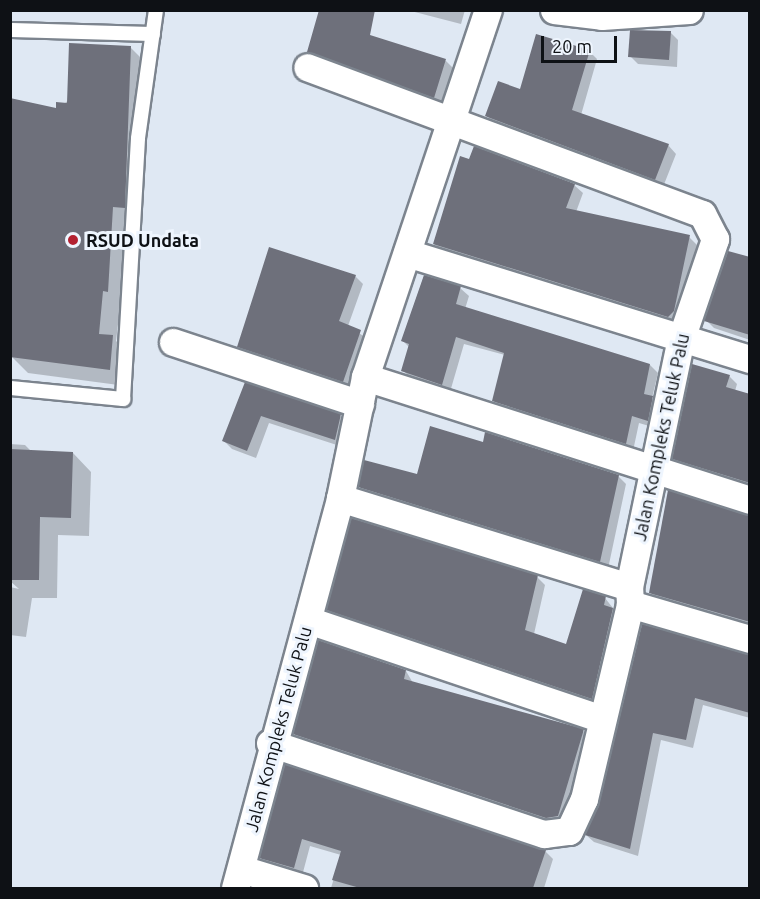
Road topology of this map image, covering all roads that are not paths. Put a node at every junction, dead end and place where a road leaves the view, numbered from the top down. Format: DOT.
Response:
graph roads {
  1 [pos="156,10"];
  2 [pos="488,10"];
  3 [pos="554,10"];
  4 [pos="689,10"];
  5 [pos="10,30"];
  6 [pos="153,34"];
  7 [pos="307,68"];
  8 [pos="452,121"];
  9 [pos="407,253"];
  10 [pos="681,339"];
  11 [pos="173,342"];
  12 [pos="750,359"];
  13 [pos="365,377"];
  14 [pos="10,388"];
  15 [pos="360,404"];
  16 [pos="653,469"];
  17 [pos="340,498"];
  18 [pos="750,500"];
  19 [pos="629,595"];
  20 [pos="308,620"];
  21 [pos="750,639"];
  22 [pos="600,718"];
  23 [pos="270,743"];
  24 [pos="238,879"];
  25 [pos="304,888"];
  1 -- 6 [label="lane"];
  2 -- 8 [label="street, Jalan Kompleks Teluk Palu"];
  3 -- 4 [label="street"];
  5 -- 6 [label="lane"];
  6 -- 14 [label="lane"];
  7 -- 8 [label="street"];
  8 -- 9 [label="street, Jalan Kompleks Teluk Palu"];
  8 -- 10 [label="street, Jalan Kompleks Teluk Palu"];
  9 -- 10 [label="street"];
  9 -- 13 [label="street, Jalan Kompleks Teluk Palu"];
  10 -- 12 [label="street"];
  10 -- 16 [label="street, Jalan Kompleks Teluk Palu"];
  11 -- 15 [label="street"];
  13 -- 15 [label="street, Jalan Kompleks Teluk Palu"];
  13 -- 16 [label="street"];
  15 -- 17 [label="street, Jalan Kompleks Teluk Palu"];
  16 -- 18 [label="street"];
  16 -- 19 [label="street, Jalan Kompleks Teluk Palu"];
  17 -- 19 [label="street"];
  17 -- 20 [label="street, Jalan Kompleks Teluk Palu"];
  19 -- 21 [label="street"];
  19 -- 22 [label="street, Jalan Kompleks Teluk Palu"];
  20 -- 22 [label="street"];
  20 -- 23 [label="street, Jalan Kompleks Teluk Palu"];
  22 -- 23 [label="street, Jalan Kompleks Teluk Palu"];
  23 -- 24 [label="street, Jalan Kompleks Teluk Palu"];
  24 -- 25 [label="street"];
}
